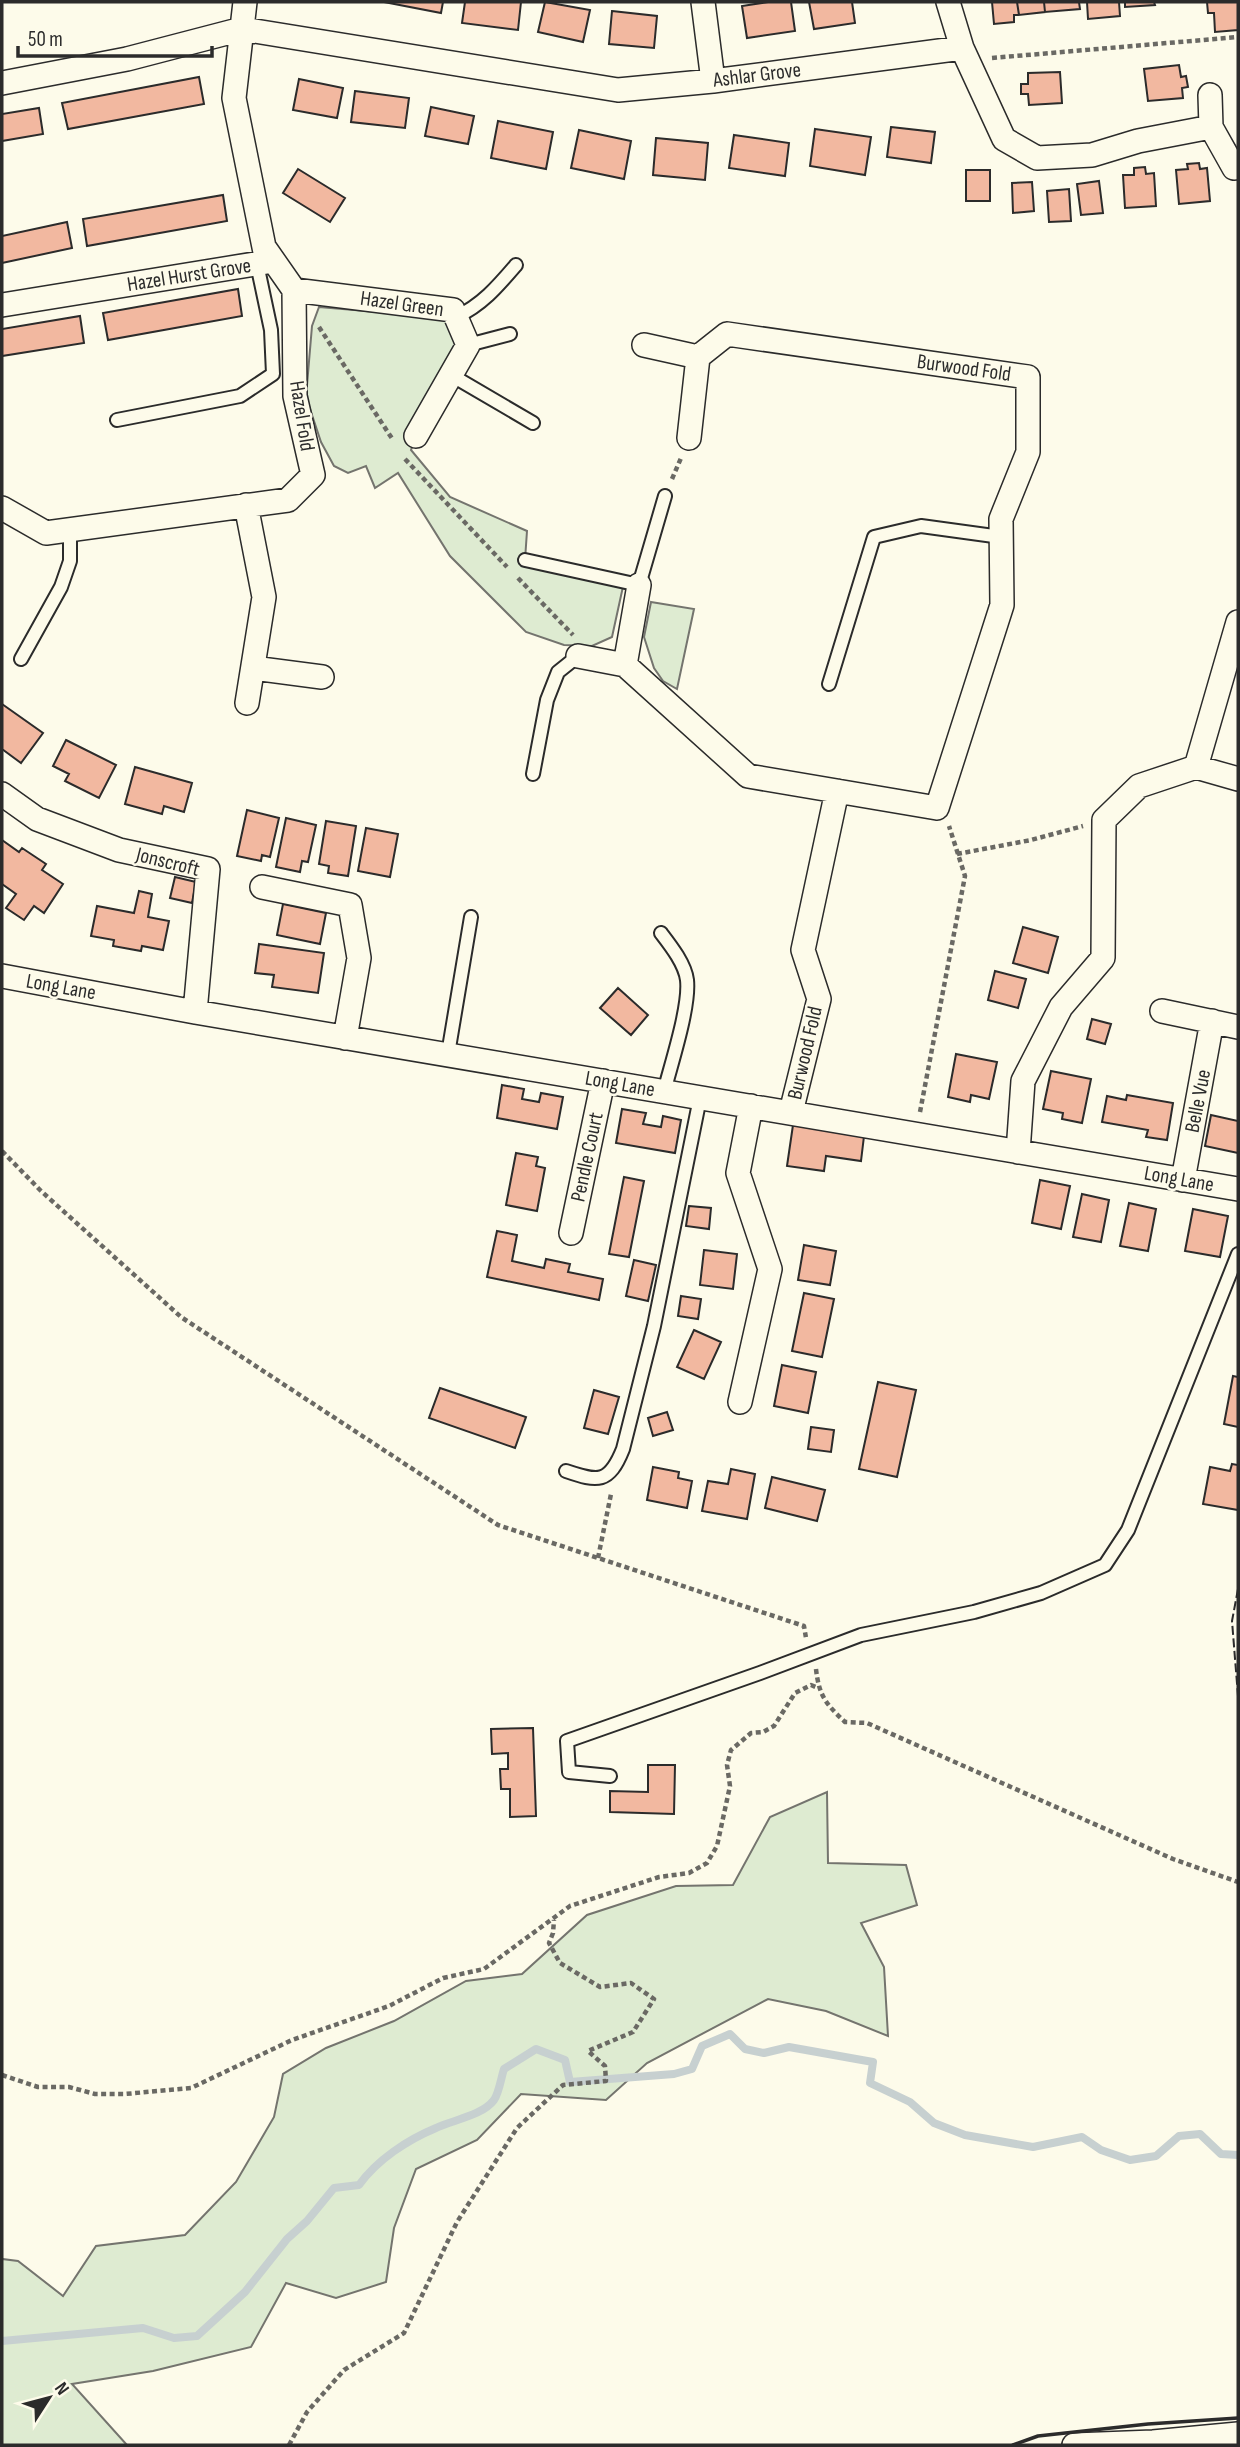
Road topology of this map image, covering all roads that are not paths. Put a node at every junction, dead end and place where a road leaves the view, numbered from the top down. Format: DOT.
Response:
graph roads {
  1 [pos="246,2"];
  2 [pos="703,2"];
  3 [pos="948,2"];
  4 [pos="242,29"];
  5 [pos="964,54"];
  6 [pos="713,81"];
  7 [pos="2,83"];
  8 [pos="1210,95"];
  9 [pos="1211,127"];
  10 [pos="1234,168"];
  11 [pos="260,256"];
  12 [pos="516,265"];
  13 [pos="294,290"];
  14 [pos="2,305"];
  15 [pos="456,317"];
  16 [pos="510,334"];
  17 [pos="468,345"];
  18 [pos="644,345"];
  19 [pos="698,357"];
  20 [pos="451,375"];
  21 [pos="117,420"];
  22 [pos="533,423"];
  23 [pos="689,438"];
  24 [pos="406,440"];
  25 [pos="665,496"];
  26 [pos="246,505"];
  27 [pos="2,508"];
  28 [pos="70,530"];
  29 [pos="1001,537"];
  30 [pos="525,560"];
  31 [pos="639,585"];
  32 [pos="1238,622"];
  33 [pos="581,649"];
  34 [pos="21,659"];
  35 [pos="625,664"];
  36 [pos="253,668"];
  37 [pos="322,677"];
  38 [pos="829,684"];
  39 [pos="247,703"];
  40 [pos="1196,766"];
  41 [pos="533,774"];
  42 [pos="1238,779"];
  43 [pos="837,791"];
  44 [pos="2,794"];
  45 [pos="262,887"];
  46 [pos="471,916"];
  47 [pos="661,933"];
  48 [pos="2,976"];
  49 [pos="1162,1011"];
  50 [pos="195,1012"];
  51 [pos="1213,1021"];
  52 [pos="1238,1027"];
  53 [pos="345,1038"];
  54 [pos="448,1054"];
  55 [pos="603,1081"];
  56 [pos="664,1091"];
  57 [pos="700,1098"];
  58 [pos="751,1106"];
  59 [pos="791,1112"];
  60 [pos="1018,1152"];
  61 [pos="1183,1180"];
  62 [pos="1238,1189"];
  63 [pos="571,1233"];
  64 [pos="1238,1254"];
  65 [pos="740,1402"];
  66 [pos="566,1471"];
  67 [pos="610,1776"];
  68 [pos="1238,2434"];
  69 [pos="1074,2445"];
  1 -- 4 [label="street, Hazel Hurst Grove"];
  2 -- 6 [label="street"];
  3 -- 5 [label="street"];
  4 -- 6 [label="street, Ashlar Grove"];
  4 -- 7 [label="street"];
  4 -- 11 [label="street, Hazel Hurst Grove"];
  5 -- 6 [label="street, Ashlar Grove"];
  5 -- 9 [label="street"];
  8 -- 9 [label="street"];
  9 -- 10 [label="street"];
  11 -- 13 [label="street"];
  11 -- 14 [label="street, Hazel Hurst Grove"];
  11 -- 21 [label="lane"];
  12 -- 15 [label="lane"];
  13 -- 15 [label="street, Hazel Green"];
  13 -- 26 [label="street, Hazel Fold"];
  15 -- 17 [label="street, Hazel Green"];
  16 -- 17 [label="lane"];
  17 -- 20 [label="street"];
  18 -- 19 [label="street"];
  19 -- 23 [label="street"];
  19 -- 29 [label="street, Burwood Fold"];
  20 -- 22 [label="lane"];
  20 -- 24 [label="street"];
  25 -- 31 [label="lane"];
  26 -- 28 [label="street, Hazel Fold"];
  26 -- 36 [label="street"];
  27 -- 28 [label="street, Hazel Fold"];
  28 -- 34 [label="lane"];
  29 -- 38 [label="lane"];
  29 -- 43 [label="street, Burwood Fold"];
  30 -- 31 [label="lane"];
  31 -- 35 [label="street"];
  32 -- 40 [label="street"];
  33 -- 35 [label="street"];
  33 -- 41 [label="lane"];
  35 -- 43 [label="street"];
  36 -- 37 [label="street"];
  36 -- 39 [label="street"];
  40 -- 42 [label="street"];
  40 -- 60 [label="street"];
  43 -- 59 [label="street, Burwood Fold"];
  44 -- 50 [label="street, Jonscroft"];
  45 -- 53 [label="street"];
  46 -- 54 [label="lane"];
  47 -- 56 [label="lane"];
  48 -- 50 [label="street, Long Lane"];
  49 -- 51 [label="street"];
  50 -- 53 [label="street, Long Lane"];
  51 -- 52 [label="street"];
  51 -- 61 [label="street, Belle Vue"];
  53 -- 54 [label="street, Long Lane"];
  54 -- 55 [label="street, Long Lane"];
  55 -- 56 [label="street, Long Lane"];
  55 -- 63 [label="street, Pendle Court"];
  56 -- 57 [label="street, Long Lane"];
  57 -- 58 [label="street, Long Lane"];
  57 -- 66 [label="lane"];
  58 -- 59 [label="street, Long Lane"];
  58 -- 65 [label="street"];
  59 -- 60 [label="street, Long Lane"];
  60 -- 61 [label="street, Long Lane"];
  61 -- 62 [label="street, Long Lane"];
  64 -- 67 [label="lane"];
  68 -- 69 [label="street"];
}
